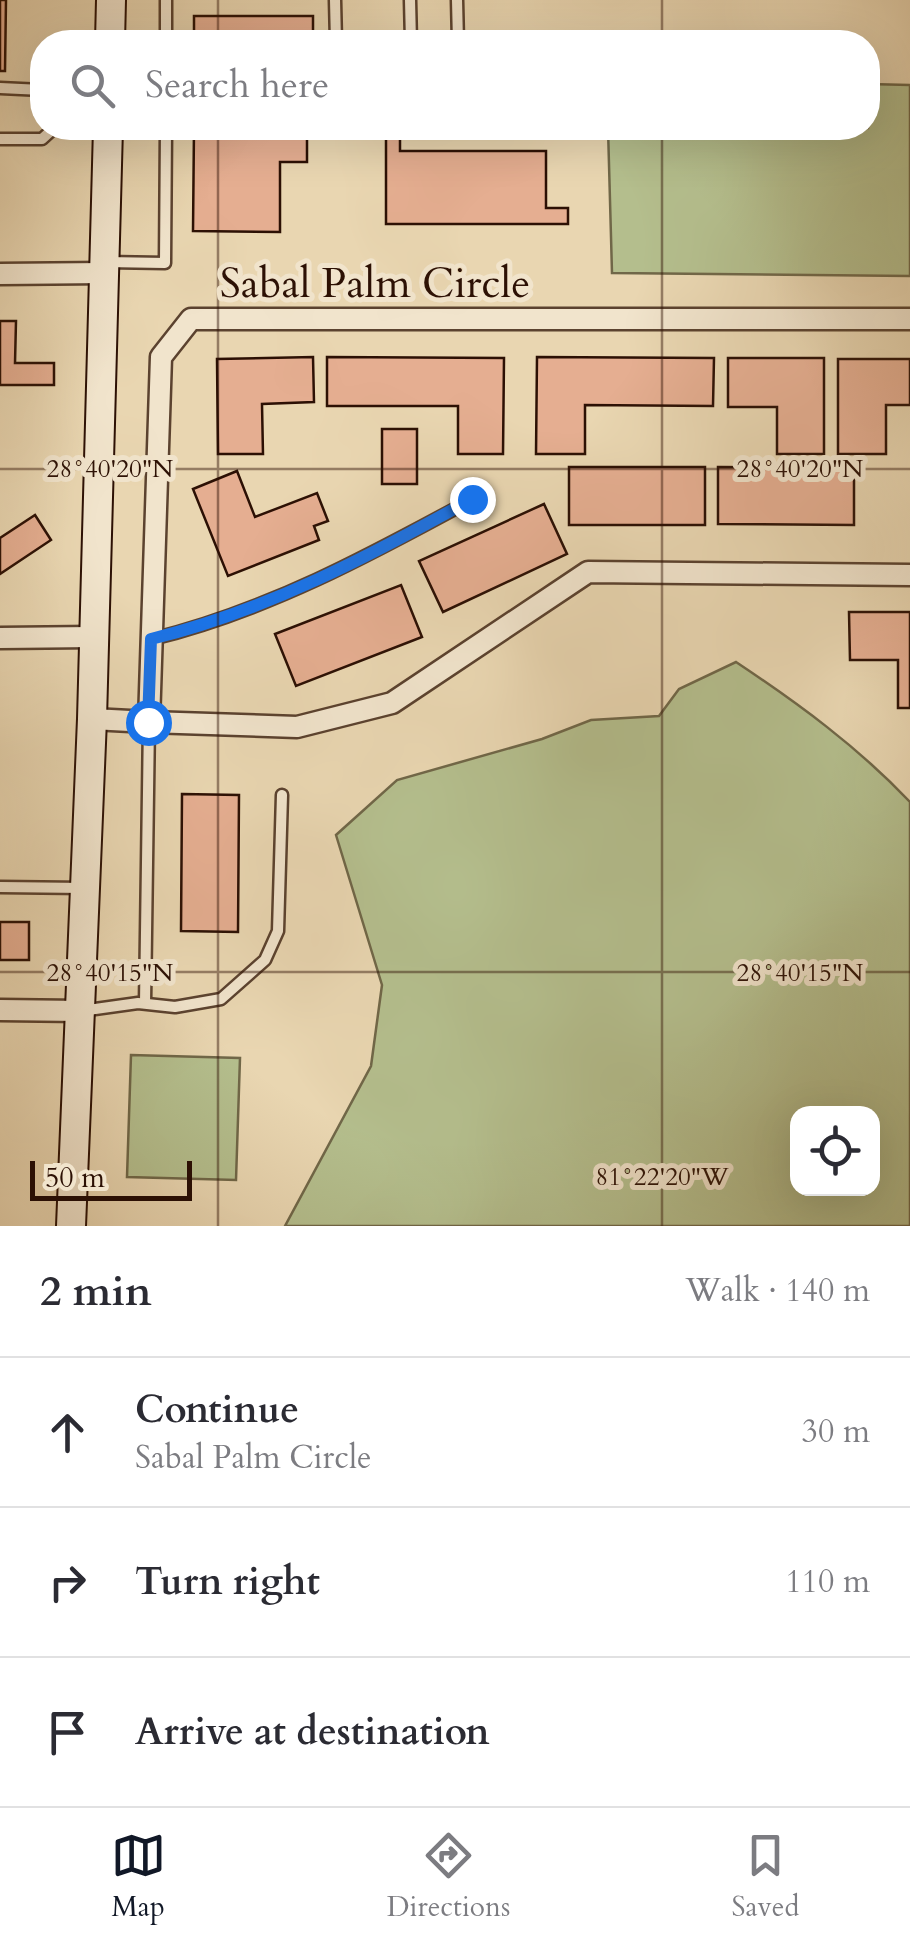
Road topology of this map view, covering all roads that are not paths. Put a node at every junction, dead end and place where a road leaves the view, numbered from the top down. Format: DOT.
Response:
graph roads {
  1 [pos="110,0"];
  2 [pos="166,0"];
  3 [pos="334,0"];
  4 [pos="410,0"];
  5 [pos="457,0"];
  6 [pos="110,30"];
  7 [pos="166,30"];
  8 [pos="335,30"];
  9 [pos="411,30"];
  10 [pos="458,30"];
  11 [pos="0,88"];
  12 [pos="30,89"];
  13 [pos="0,139"];
  14 [pos="30,139"];
  15 [pos="108,140"];
  16 [pos="166,140"];
  17 [pos="105,268"];
  18 [pos="0,274"];
  19 [pos="910,319"];
  20 [pos="472,499"];
  21 [pos="910,575"];
  22 [pos="0,638"];
  23 [pos="93,638"];
  24 [pos="151,639"];
  25 [pos="92,718"];
  26 [pos="148,722"];
  27 [pos="282,795"];
  28 [pos="0,887"];
  29 [pos="86,888"];
  30 [pos="145,1003"];
  31 [pos="0,1010"];
  32 [pos="80,1011"];
  33 [pos="70,1226"];
  1 -- 6 [label="street"];
  2 -- 7 [label="lane"];
  3 -- 8 [label="lane"];
  4 -- 9 [label="lane"];
  5 -- 10 [label="lane"];
  11 -- 12 [label="lane"];
  13 -- 14 [label="lane"];
  15 -- 17 [label="street"];
  16 -- 17 [label="lane"];
  17 -- 18 [label="street"];
  17 -- 23 [label="street"];
  19 -- 24 [label="street, Sabal Palm Circle"];
  20 -- 24 [label="lane"];
  21 -- 26 [label="street"];
  22 -- 23 [label="street"];
  23 -- 25 [label="street"];
  24 -- 26 [label="street, Sabal Palm Circle"];
  25 -- 26 [label="street"];
  25 -- 29 [label="street"];
  26 -- 30 [label="lane"];
  27 -- 30 [label="lane"];
  28 -- 29 [label="lane"];
  29 -- 32 [label="street"];
  30 -- 32 [label="lane"];
  31 -- 32 [label="street"];
  32 -- 33 [label="street"];
}
